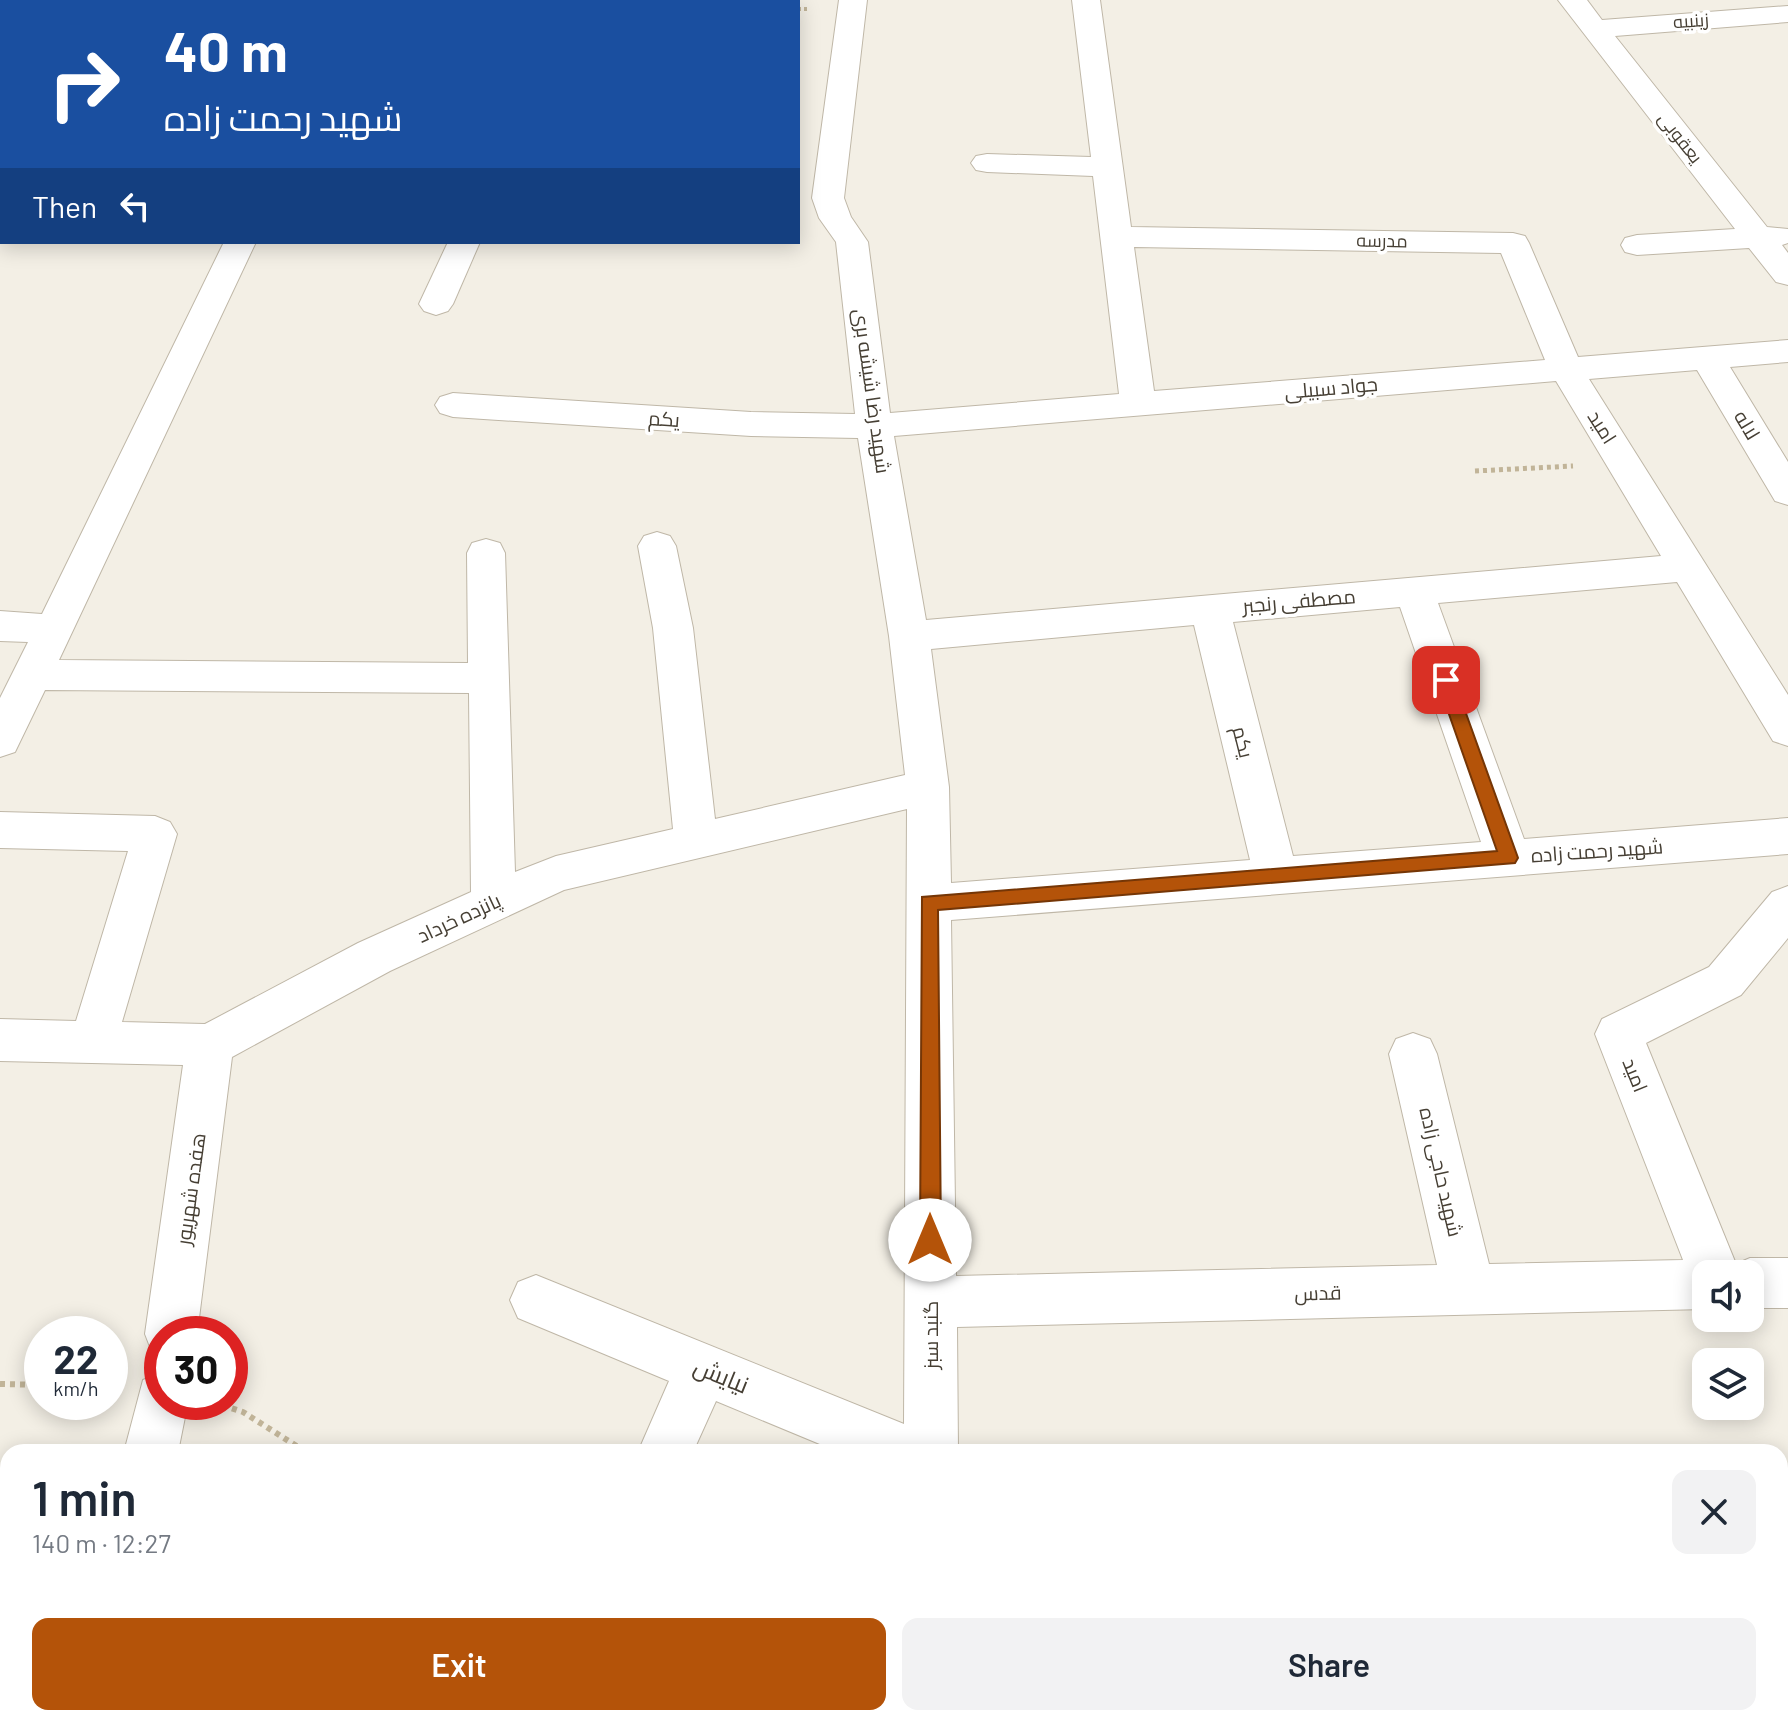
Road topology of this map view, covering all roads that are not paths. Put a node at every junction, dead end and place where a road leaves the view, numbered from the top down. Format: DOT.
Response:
graph roads {
  1 [pos="853,0"];
  2 [pos="1086,0"];
  3 [pos="1572,0"];
  4 [pos="1788,14"];
  5 [pos="1595,29"];
  6 [pos="987,163"];
  7 [pos="1106,167"];
  8 [pos="813,197"];
  9 [pos="1114,237"];
  10 [pos="1773,237"];
  11 [pos="239,244"];
  12 [pos="463,244"];
  13 [pos="1637,245"];
  14 [pos="1788,275"];
  15 [pos="436,304"];
  16 [pos="1788,351"];
  17 [pos="1707,358"];
  18 [pos="1566,369"];
  19 [pos="1138,404"];
  20 [pos="453,405"];
  21 [pos="874,426"];
  22 [pos="1788,492"];
  23 [pos="657,546"];
  24 [pos="486,553"];
  25 [pos="1688,567"];
  26 [pos="1414,591"];
  27 [pos="1210,609"];
  28 [pos="0,626"];
  29 [pos="52,629"];
  30 [pos="909,636"];
  31 [pos="29,675"];
  32 [pos="487,678"];
  33 [pos="1788,730"];
  34 [pos="0,741"];
  35 [pos="928,787"];
  36 [pos="0,830"];
  37 [pos="1788,836"];
  38 [pos="696,841"];
  39 [pos="1509,858"];
  40 [pos="1276,876"];
  41 [pos="494,902"];
  42 [pos="928,903"];
  43 [pos="1788,905"];
  44 [pos="0,1040"];
  45 [pos="93,1042"];
  46 [pos="210,1045"];
  47 [pos="1413,1054"];
  48 [pos="1708,1260"];
  49 [pos="1764,1283"];
  50 [pos="1788,1283"];
  51 [pos="1692,1284"];
  52 [pos="1469,1290"];
  53 [pos="536,1300"];
  54 [pos="931,1302"];
  55 [pos="173,1316"];
  56 [pos="703,1368"];
  57 [pos="158,1420"];
  58 [pos="153,1444"];
  59 [pos="669,1444"];
  60 [pos="886,1444"];
  61 [pos="931,1444"];
  1 -- 8 [label="street, شهید رضا شیشه بری"];
  2 -- 7 [label="street"];
  3 -- 5 [label="street, یعقوبی"];
  4 -- 5 [label="street, زینبیه"];
  5 -- 10 [label="street, یعقوبی"];
  6 -- 7 [label="street"];
  7 -- 9 [label="street"];
  8 -- 21 [label="street, شهید رضا شیشه بری"];
  9 -- 18 [label="street, مدرسه"];
  9 -- 19 [label="street"];
  10 -- 13 [label="street"];
  10 -- 14 [label="street, یعقوبی"];
  11 -- 29 [label="street"];
  12 -- 15 [label="street"];
  16 -- 17 [label="street, جواد سبیلی"];
  17 -- 18 [label="street, جواد سبیلی"];
  17 -- 22 [label="street, لاله"];
  18 -- 19 [label="street, جواد سبیلی"];
  18 -- 25 [label="street, امید"];
  19 -- 21 [label="street, جواد سبیلی"];
  20 -- 21 [label="street, یکم"];
  21 -- 30 [label="street, شهید رضا شیشه بری"];
  23 -- 38 [label="street"];
  24 -- 32 [label="street"];
  25 -- 26 [label="street, مصطفی رنجبر"];
  25 -- 33 [label="street, امید"];
  26 -- 27 [label="street, مصطفی رنجبر"];
  26 -- 39 [label="street"];
  27 -- 30 [label="street, مصطفی رنجبر"];
  27 -- 40 [label="street, یکم"];
  28 -- 29 [label="street"];
  29 -- 31 [label="street"];
  30 -- 35 [label="street, شهید رضا شیشه بری"];
  31 -- 32 [label="street"];
  31 -- 34 [label="street"];
  32 -- 41 [label="street"];
  35 -- 38 [label="street, پانزده خرداد"];
  35 -- 42 [label="street, گنبد سبز"];
  36 -- 45 [label="street"];
  37 -- 39 [label="street, شهید رحمت زاده"];
  38 -- 41 [label="street, پانزده خرداد"];
  39 -- 40 [label="street, شهید رحمت زاده"];
  40 -- 42 [label="street, شهید رحمت زاده"];
  41 -- 46 [label="street, پانزده خرداد"];
  42 -- 54 [label="street, گنبد سبز"];
  43 -- 48 [label="street, امید"];
  44 -- 45 [label="street, پانزده خرداد"];
  45 -- 46 [label="street, پانزده خرداد"];
  46 -- 55 [label="street, هفده شهریور"];
  47 -- 52 [label="street, شهید حاجی زاده"];
  49 -- 50 [label="street"];
  51 -- 52 [label="street, قدس"];
  52 -- 54 [label="street, قدس"];
  53 -- 56 [label="street, نیایش"];
  54 -- 61 [label="street, گنبد سبز"];
  56 -- 59 [label="street"];
  56 -- 60 [label="street, نیایش"];
  57 -- 58 [label="street"];
}
